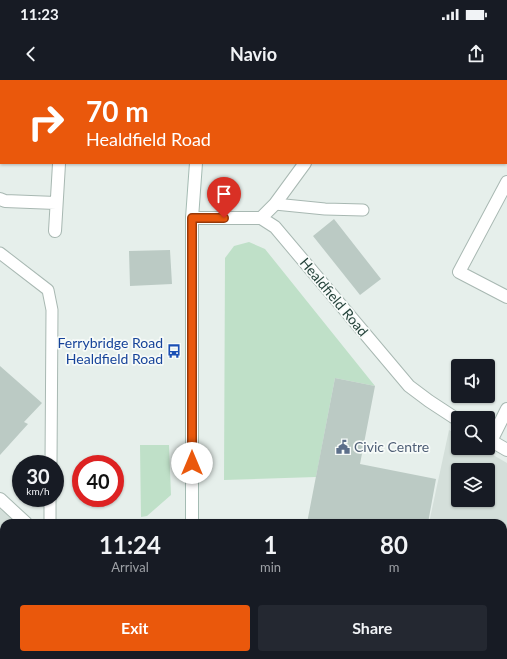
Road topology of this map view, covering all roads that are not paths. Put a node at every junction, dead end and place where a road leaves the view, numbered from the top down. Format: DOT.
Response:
graph roads {
  1 [pos="59,164"];
  2 [pos="196,164"];
  3 [pos="304,164"];
  4 [pos="507,182"];
  5 [pos="0,199"];
  6 [pos="56,203"];
  7 [pos="275,204"];
  8 [pos="363,210"];
  9 [pos="192,218"];
  10 [pos="260,218"];
  11 [pos="55,231"];
  12 [pos="0,253"];
  13 [pos="507,297"];
  14 [pos="507,409"];
  15 [pos="451,415"];
  16 [pos="495,430"];
  17 [pos="495,443"];
  18 [pos="507,450"];
  19 [pos="51,455"];
  20 [pos="0,499"];
  21 [pos="50,507"];
  22 [pos="22,519"];
  23 [pos="50,519"];
  24 [pos="192,519"];
  1 -- 6 [label="street"];
  2 -- 9 [label="street"];
  3 -- 7 [label="street"];
  4 -- 13 [label="street"];
  5 -- 6 [label="street"];
  6 -- 11 [label="street"];
  7 -- 8 [label="lane"];
  7 -- 10 [label="street"];
  9 -- 10 [label="street"];
  9 -- 24 [label="street"];
  10 -- 15 [label="street, Healdfield Road"];
  12 -- 19 [label="lane"];
  14 -- 16 [label="street"];
  17 -- 18 [label="street"];
  20 -- 22 [label="street"];
  21 -- 23 [label="lane"];
}
